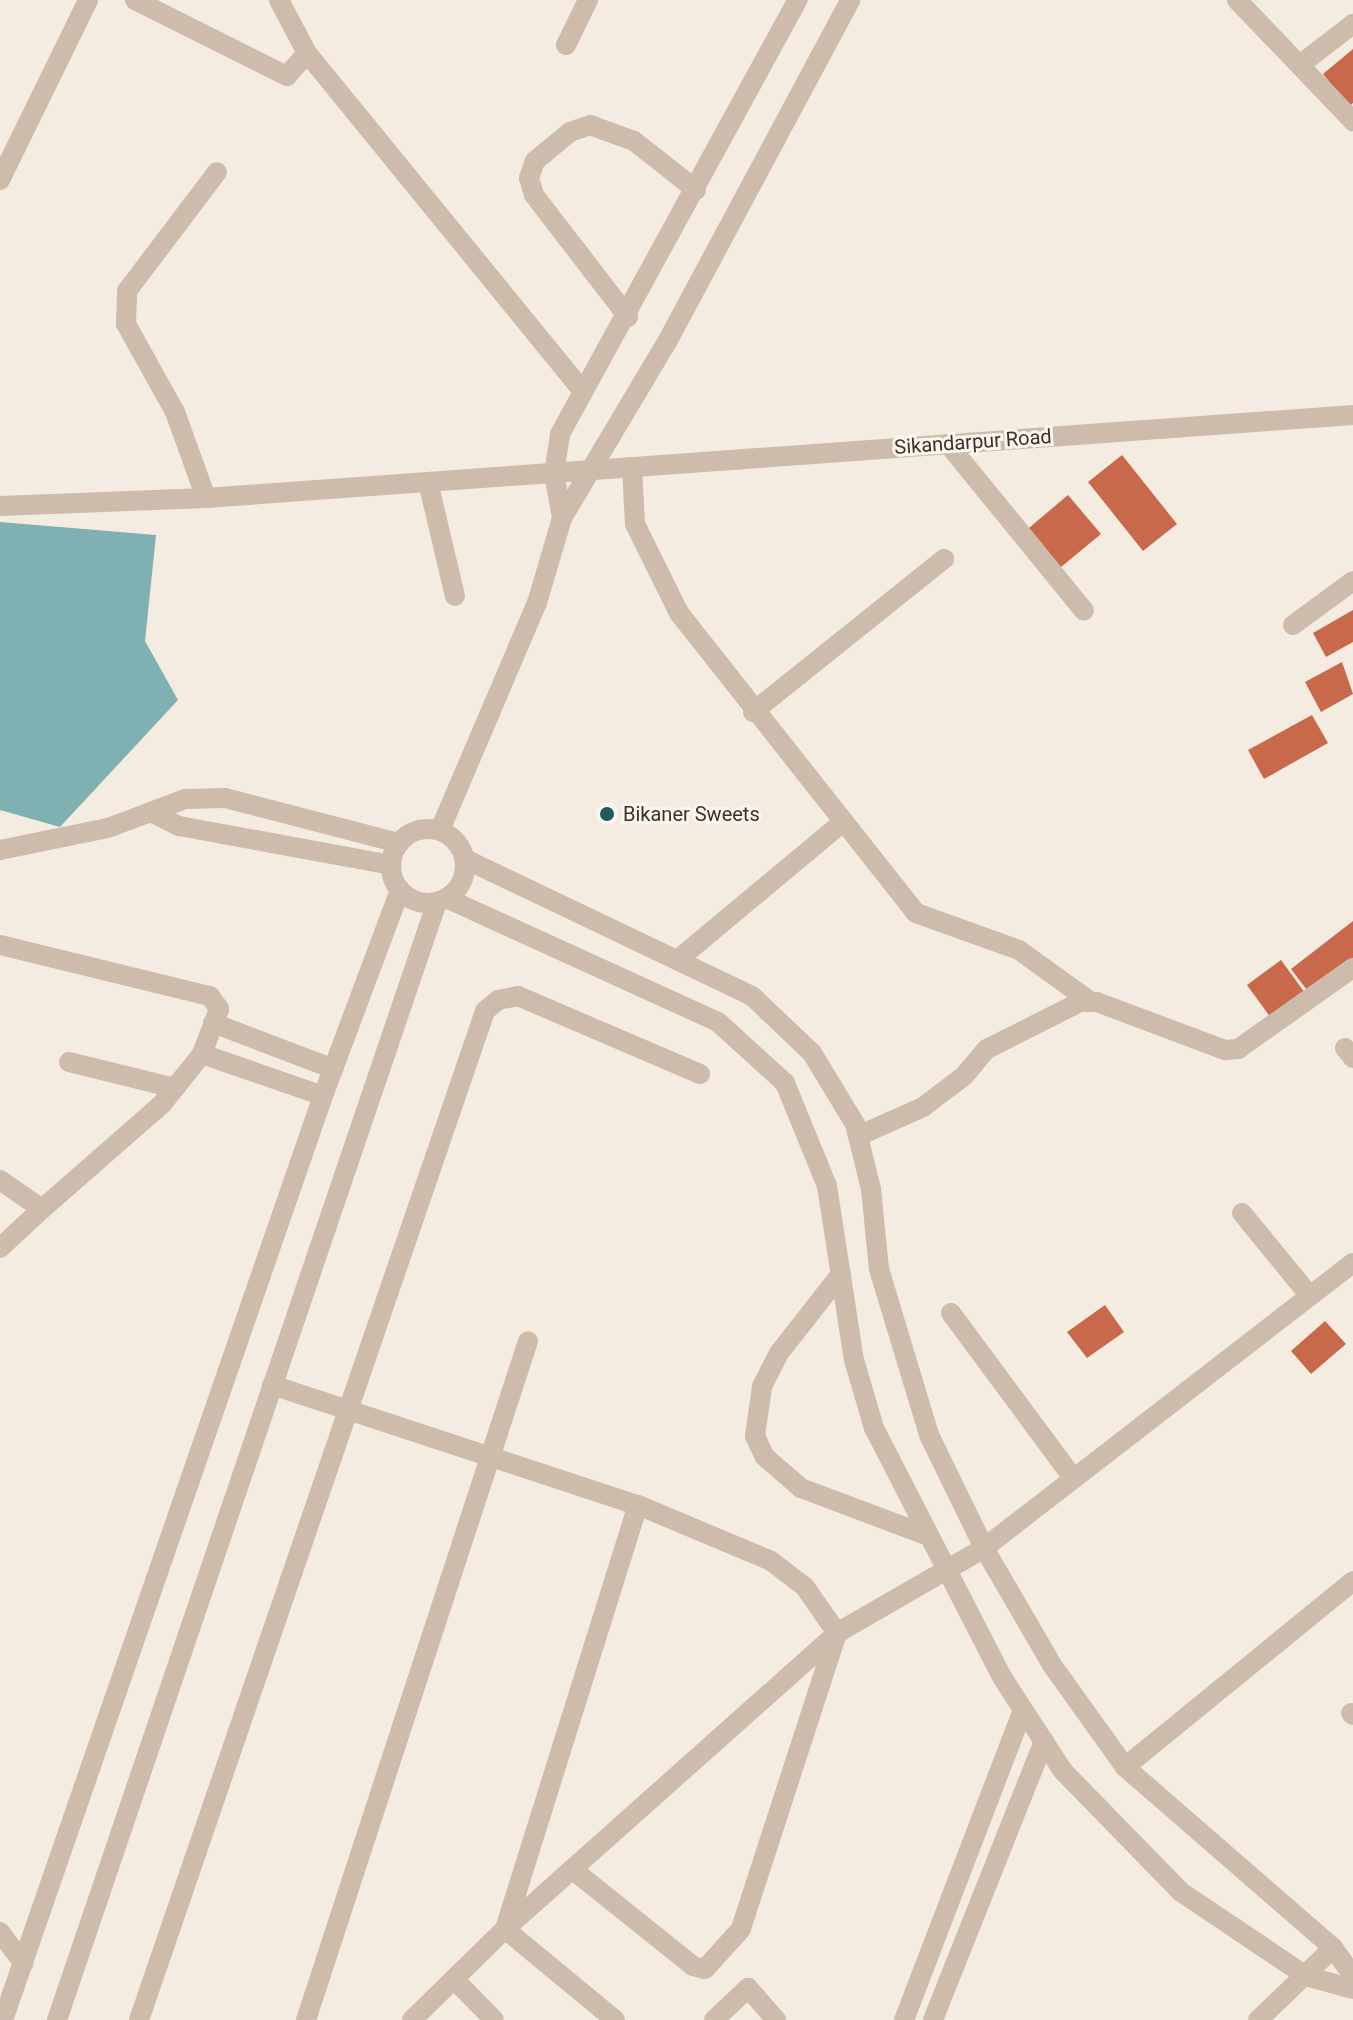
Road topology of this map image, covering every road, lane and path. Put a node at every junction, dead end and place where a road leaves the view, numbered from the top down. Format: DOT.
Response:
graph roads {
  1 [pos="88,0"];
  2 [pos="135,0"];
  3 [pos="279,0"];
  4 [pos="588,0"];
  5 [pos="798,0"];
  6 [pos="850,0"];
  7 [pos="1237,0"];
  8 [pos="1353,24"];
  9 [pos="566,45"];
  10 [pos="307,53"];
  11 [pos="1301,64"];
  12 [pos="1353,121"];
  13 [pos="217,172"];
  14 [pos="0,180"];
  15 [pos="696,190"];
  16 [pos="628,317"];
  17 [pos="583,392"];
  18 [pos="1353,415"];
  19 [pos="948,444"];
  20 [pos="632,467"];
  21 [pos="593,469"];
  22 [pos="554,473"];
  23 [pos="428,482"];
  24 [pos="206,498"];
  25 [pos="0,506"];
  26 [pos="562,518"];
  27 [pos="944,559"];
  28 [pos="1353,581"];
  29 [pos="455,596"];
  30 [pos="1084,611"];
  31 [pos="1293,625"];
  32 [pos="753,712"];
  33 [pos="153,813"];
  34 [pos="843,822"];
  35 [pos="440,830"];
  36 [pos="399,843"];
  37 [pos="0,850"];
  38 [pos="465,859"];
  39 [pos="391,865"];
  40 [pos="400,890"];
  41 [pos="442,900"];
  42 [pos="0,945"];
  43 [pos="681,957"];
  44 [pos="1353,968"];
  45 [pos="1091,1002"];
  46 [pos="213,1023"];
  47 [pos="202,1054"];
  48 [pos="69,1062"];
  49 [pos="334,1069"];
  50 [pos="700,1074"];
  51 [pos="175,1088"];
  52 [pos="323,1096"];
  53 [pos="858,1136"];
  54 [pos="0,1180"];
  55 [pos="42,1209"];
  56 [pos="1242,1213"];
  57 [pos="0,1248"];
  58 [pos="1353,1263"];
  59 [pos="841,1274"];
  60 [pos="1310,1296"];
  61 [pos="951,1313"];
  62 [pos="528,1341"];
  63 [pos="272,1385"];
  64 [pos="350,1409"];
  65 [pos="494,1455"];
  66 [pos="1073,1478"];
  67 [pos="638,1505"];
  68 [pos="926,1535"];
  69 [pos="984,1548"];
  70 [pos="945,1575"];
  71 [pos="1353,1581"];
  72 [pos="837,1633"];
  73 [pos="1023,1710"];
  74 [pos="1044,1741"];
  75 [pos="1125,1767"];
  76 [pos="572,1869"];
  77 [pos="505,1929"];
  78 [pos="0,1932"];
  79 [pos="1333,1948"];
  80 [pos="23,1963"];
  81 [pos="1306,1976"];
  82 [pos="1353,1976"];
  83 [pos="454,1979"];
  84 [pos="1353,1989"];
  85 [pos="7,2019"];
  86 [pos="57,2020"];
  87 [pos="139,2020"];
  88 [pos="306,2020"];
  89 [pos="412,2020"];
  90 [pos="494,2020"];
  91 [pos="615,2020"];
  92 [pos="714,2020"];
  93 [pos="776,2020"];
  94 [pos="904,2020"];
  95 [pos="933,2020"];
  96 [pos="1258,2020"];
  1 -- 14 [label="street"];
  2 -- 10 [label="street"];
  3 -- 10 [label="street"];
  4 -- 9 [label="street"];
  5 -- 15 [label="street"];
  6 -- 21 [label="street"];
  7 -- 11 [label="street"];
  8 -- 11 [label="street"];
  10 -- 17 [label="street"];
  11 -- 12 [label="street"];
  13 -- 24 [label="street"];
  15 -- 16 [label="street"];
  15 -- 16 [label="street"];
  16 -- 17 [label="street"];
  17 -- 22 [label="street"];
  18 -- 19 [label="street, Sikandarpur Road"];
  19 -- 20 [label="street, Sikandarpur Road"];
  19 -- 30 [label="street"];
  20 -- 21 [label="street, Sikandarpur Road"];
  20 -- 32 [label="street"];
  21 -- 22 [label="street, Sikandarpur Road"];
  21 -- 26 [label="street"];
  22 -- 23 [label="street, Sikandarpur Road"];
  22 -- 26 [label="street"];
  23 -- 24 [label="street, Sikandarpur Road"];
  23 -- 29 [label="street"];
  24 -- 25 [label="street, Sikandarpur Road"];
  26 -- 35 [label="street"];
  27 -- 32 [label="street"];
  28 -- 31 [label="street"];
  32 -- 34 [label="street"];
  33 -- 36 [label="street"];
  33 -- 37 [label="street"];
  33 -- 39 [label="street"];
  34 -- 43 [label="street"];
  34 -- 45 [label="street"];
  35 -- 36 [label="street"];
  35 -- 38 [label="street"];
  36 -- 39 [label="street"];
  38 -- 41 [label="street"];
  38 -- 43 [label="street"];
  39 -- 40 [label="street"];
  40 -- 41 [label="street"];
  40 -- 49 [label="street"];
  41 -- 59 [label="street"];
  41 -- 63 [label="street"];
  42 -- 46 [label="street"];
  43 -- 53 [label="street"];
  44 -- 45 [label="street"];
  45 -- 53 [label="street"];
  46 -- 47 [label="street"];
  46 -- 49 [label="street"];
  47 -- 51 [label="street"];
  47 -- 52 [label="street"];
  48 -- 51 [label="street"];
  49 -- 52 [label="street"];
  50 -- 64 [label="street"];
  51 -- 55 [label="street"];
  52 -- 80 [label="street"];
  53 -- 69 [label="street"];
  54 -- 55 [label="street"];
  55 -- 57 [label="street"];
  56 -- 60 [label="street"];
  58 -- 60 [label="street"];
  59 -- 68 [label="street"];
  59 -- 68 [label="street"];
  60 -- 66 [label="street"];
  61 -- 66 [label="street"];
  62 -- 65 [label="street"];
  63 -- 64 [label="street"];
  63 -- 86 [label="street"];
  64 -- 65 [label="street"];
  64 -- 87 [label="street"];
  65 -- 67 [label="street"];
  65 -- 88 [label="street"];
  66 -- 69 [label="street"];
  67 -- 72 [label="street"];
  67 -- 77 [label="street"];
  68 -- 70 [label="street"];
  69 -- 70 [label="street"];
  69 -- 75 [label="street"];
  70 -- 72 [label="street"];
  70 -- 73 [label="street"];
  71 -- 75 [label="street"];
  72 -- 76 [label="street"];
  72 -- 76 [label="street"];
  73 -- 74 [label="street"];
  73 -- 94 [label="street"];
  74 -- 81 [label="street"];
  74 -- 95 [label="street"];
  75 -- 79 [label="street"];
  76 -- 77 [label="street"];
  77 -- 83 [label="street"];
  77 -- 91 [label="street"];
  78 -- 80 [label="street"];
  79 -- 81 [label="street"];
  79 -- 82 [label="street"];
  80 -- 85 [label="street"];
  81 -- 84 [label="street"];
  81 -- 96 [label="street"];
  83 -- 89 [label="street"];
  83 -- 90 [label="street"];
  92 -- 93 [label="street"];
}
